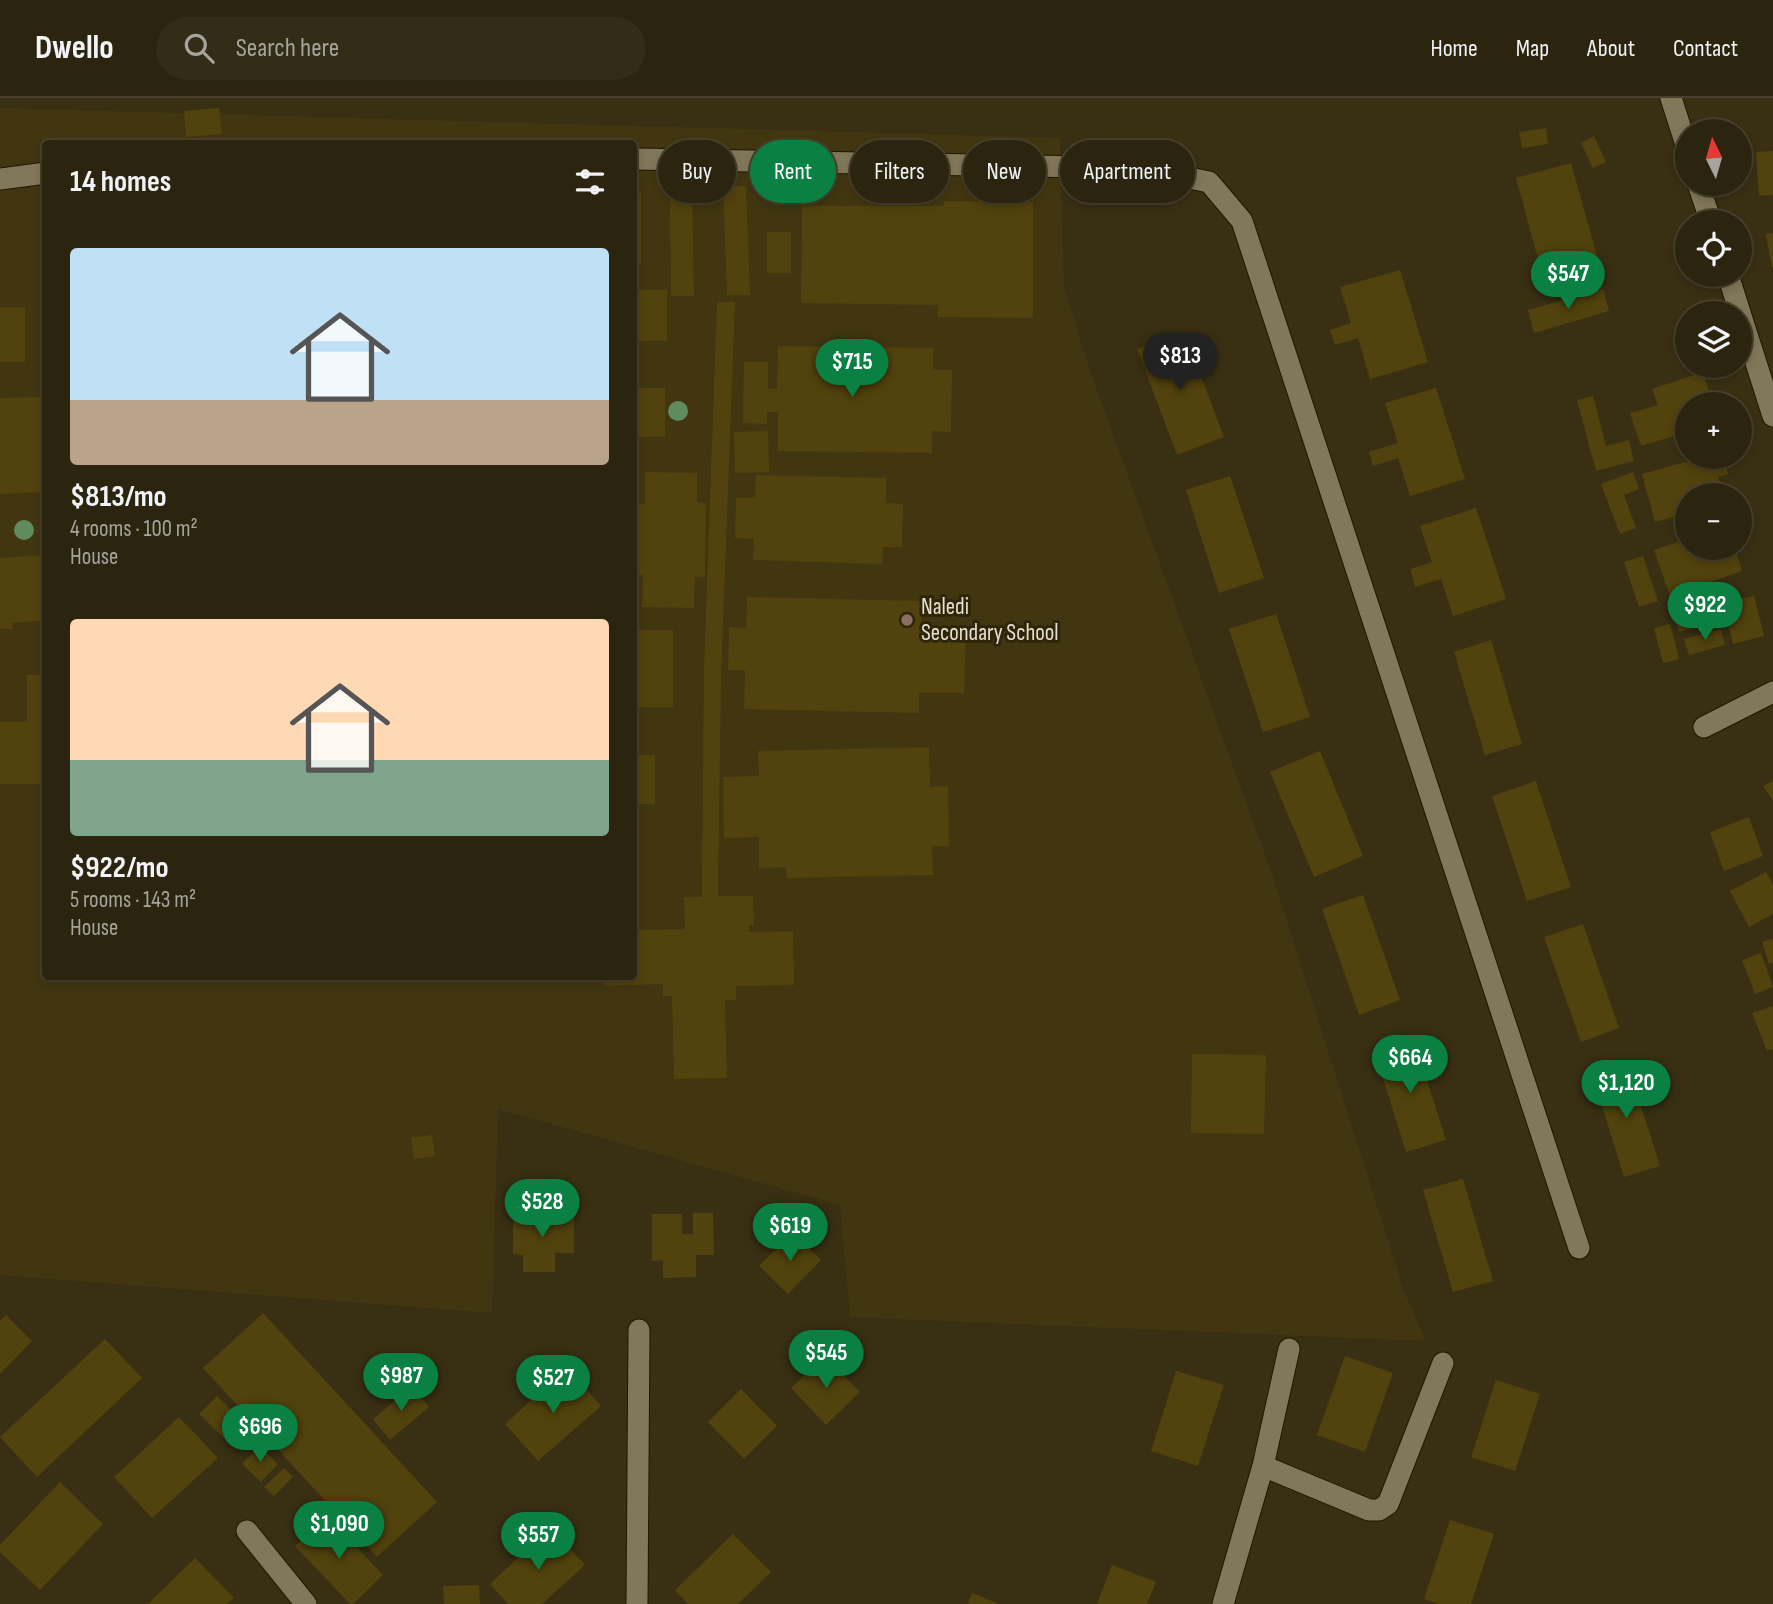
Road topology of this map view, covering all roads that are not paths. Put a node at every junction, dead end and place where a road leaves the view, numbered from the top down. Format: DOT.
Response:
graph roads {
  1 [pos="1671,98"];
  2 [pos="1678,119"];
  3 [pos="637,159"];
  4 [pos="42,174"];
  5 [pos="0,179"];
  6 [pos="1732,287"];
  7 [pos="1773,416"];
  8 [pos="1773,692"];
  9 [pos="1704,727"];
  10 [pos="1579,1248"];
  11 [pos="639,1331"];
  12 [pos="1289,1349"];
  13 [pos="1443,1363"];
  14 [pos="1263,1466"];
  15 [pos="247,1531"];
  16 [pos="306,1604"];
  17 [pos="636,1604"];
  18 [pos="1223,1604"];
  1 -- 2 [label="street"];
  3 -- 10 [label="street"];
  4 -- 5 [label="street"];
  6 -- 7 [label="street"];
  8 -- 9 [label="street"];
  11 -- 17 [label="street"];
  12 -- 14 [label="street"];
  13 -- 14 [label="street"];
  14 -- 18 [label="street"];
  15 -- 16 [label="street"];
}
